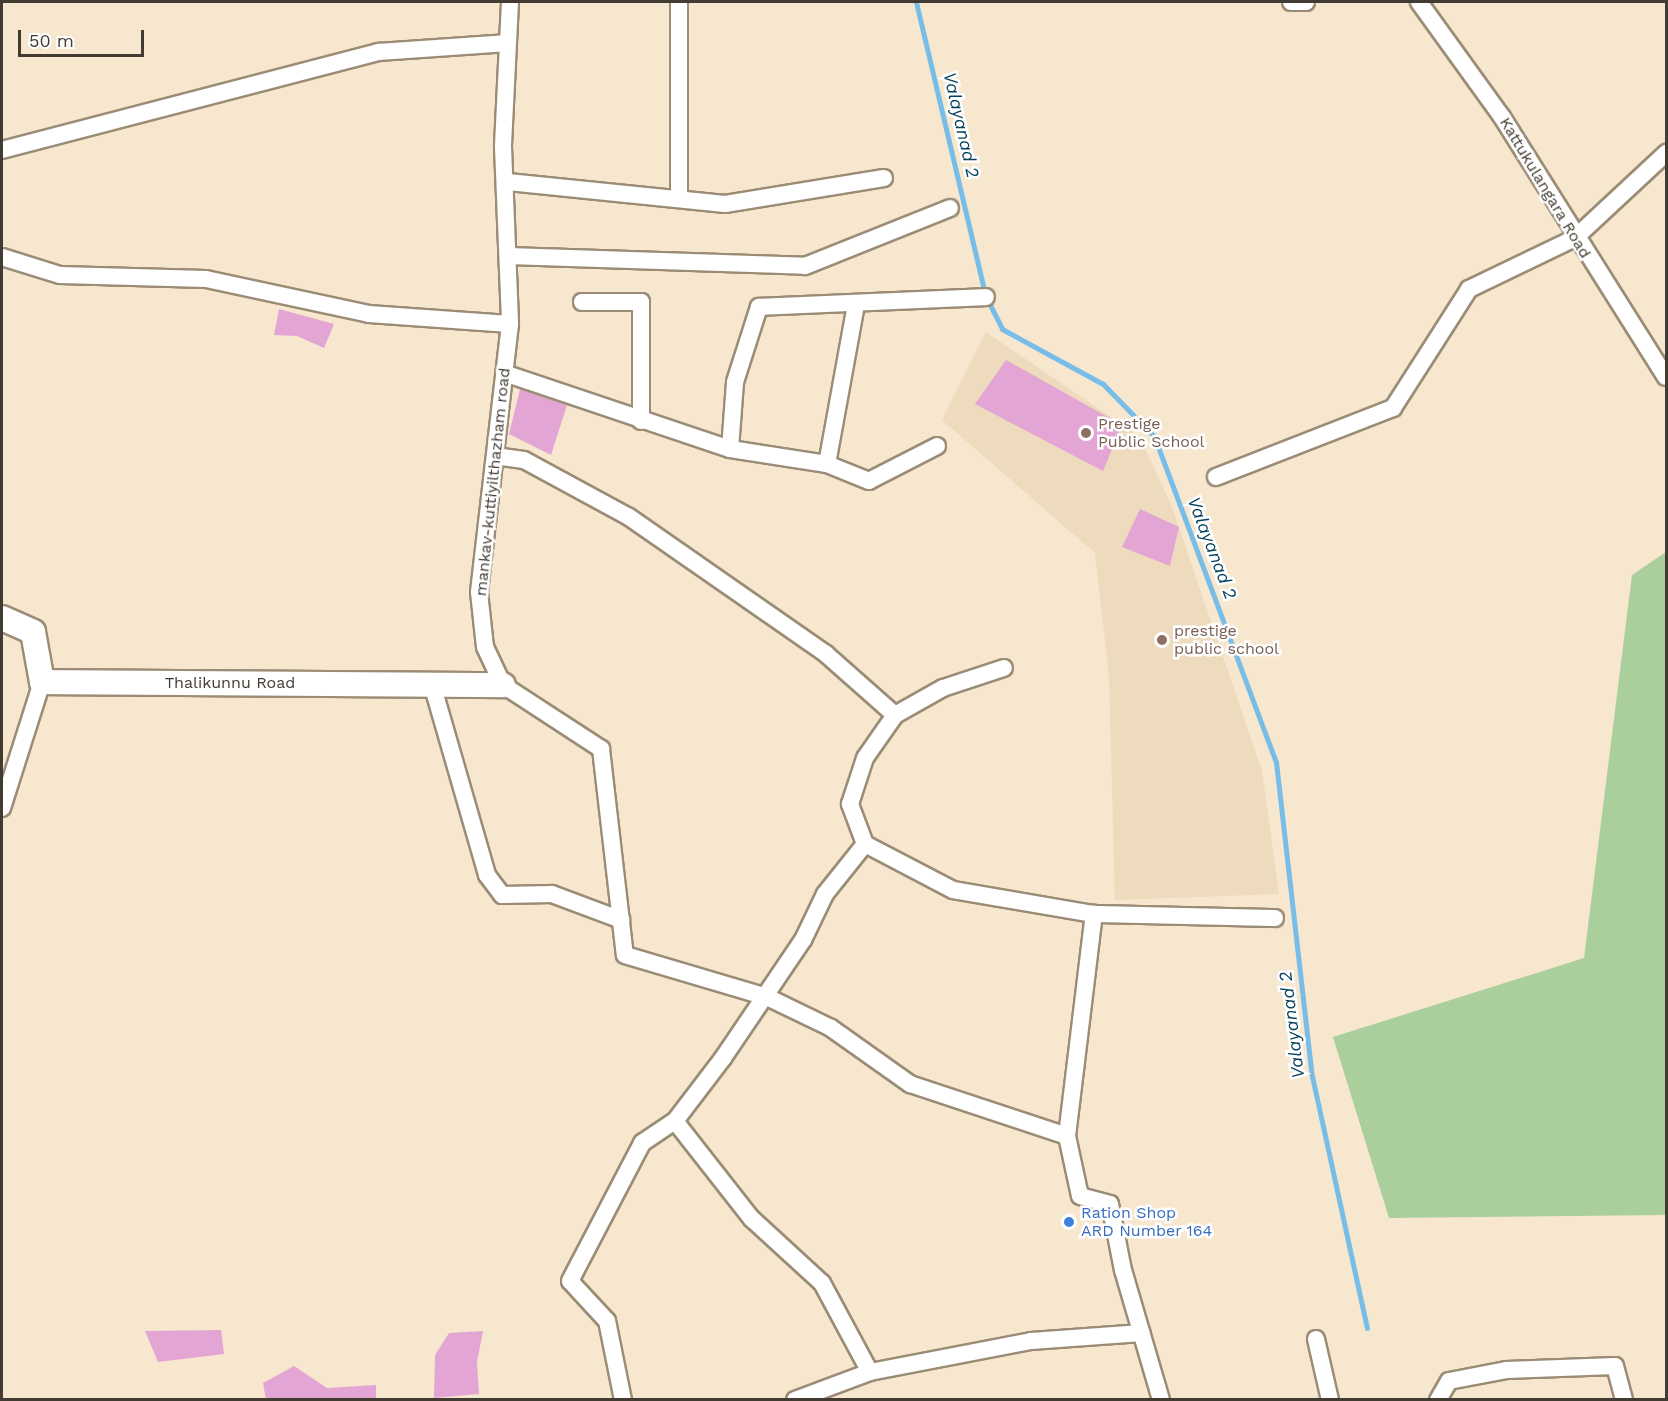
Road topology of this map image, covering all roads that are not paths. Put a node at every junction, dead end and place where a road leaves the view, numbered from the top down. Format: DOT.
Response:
graph roads {
  1 [pos="510,2"];
  2 [pos="679,2"];
  3 [pos="1291,2"];
  4 [pos="1306,2"];
  5 [pos="1419,2"];
  6 [pos="508,43"];
  7 [pos="2,150"];
  8 [pos="1666,153"];
  9 [pos="884,178"];
  10 [pos="508,182"];
  11 [pos="679,199"];
  12 [pos="950,208"];
  13 [pos="1575,238"];
  14 [pos="509,256"];
  15 [pos="2,257"];
  16 [pos="986,297"];
  17 [pos="582,302"];
  18 [pos="856,305"];
  19 [pos="510,324"];
  20 [pos="504,373"];
  21 [pos="1666,377"];
  22 [pos="641,421"];
  23 [pos="938,446"];
  24 [pos="730,449"];
  25 [pos="495,456"];
  26 [pos="827,464"];
  27 [pos="1216,477"];
  28 [pos="2,618"];
  29 [pos="1005,668"];
  30 [pos="42,682"];
  31 [pos="432,684"];
  32 [pos="502,685"];
  33 [pos="896,715"];
  34 [pos="2,808"];
  35 [pos="865,844"];
  36 [pos="1094,914"];
  37 [pos="1275,918"];
  38 [pos="621,920"];
  39 [pos="767,997"];
  40 [pos="675,1121"];
  41 [pos="1067,1136"];
  42 [pos="1142,1333"];
  43 [pos="1316,1339"];
  44 [pos="870,1372"];
  45 [pos="623,1400"];
  46 [pos="795,1400"];
  47 [pos="1161,1400"];
  48 [pos="1330,1400"];
  49 [pos="1438,1400"];
  50 [pos="1624,1400"];
  1 -- 6 [label="street, mankav-kuttiyilthazham road"];
  2 -- 11 [label="street"];
  3 -- 4 [label="street"];
  5 -- 13 [label="street, Kattukulangara Road"];
  6 -- 7 [label="street"];
  6 -- 10 [label="street, mankav-kuttiyilthazham road"];
  8 -- 13 [label="street"];
  9 -- 11 [label="street"];
  10 -- 11 [label="street"];
  10 -- 14 [label="street, mankav-kuttiyilthazham road"];
  12 -- 14 [label="street"];
  13 -- 21 [label="street, Kattukulangara Road"];
  13 -- 27 [label="street"];
  14 -- 19 [label="street, mankav-kuttiyilthazham road"];
  15 -- 19 [label="street"];
  16 -- 18 [label="street"];
  17 -- 22 [label="street"];
  18 -- 24 [label="street"];
  18 -- 26 [label="street"];
  19 -- 20 [label="street, mankav-kuttiyilthazham road"];
  20 -- 22 [label="street"];
  20 -- 25 [label="street, mankav-kuttiyilthazham road"];
  22 -- 24 [label="street"];
  23 -- 26 [label="street"];
  24 -- 26 [label="street"];
  25 -- 32 [label="street, mankav-kuttiyilthazham road"];
  25 -- 33 [label="street"];
  28 -- 30 [label="street"];
  29 -- 33 [label="street"];
  30 -- 31 [label="street, Thalikunnu Road"];
  30 -- 34 [label="street"];
  31 -- 32 [label="street, Thalikunnu Road"];
  31 -- 38 [label="street"];
  32 -- 38 [label="street"];
  33 -- 35 [label="street"];
  35 -- 36 [label="street"];
  35 -- 39 [label="street"];
  36 -- 37 [label="street"];
  36 -- 41 [label="street"];
  38 -- 39 [label="street"];
  39 -- 40 [label="street"];
  39 -- 41 [label="street"];
  40 -- 44 [label="street"];
  40 -- 45 [label="street"];
  41 -- 42 [label="street"];
  42 -- 44 [label="street"];
  42 -- 47 [label="street"];
  43 -- 48 [label="street"];
  44 -- 46 [label="street"];
  49 -- 50 [label="street"];
}
